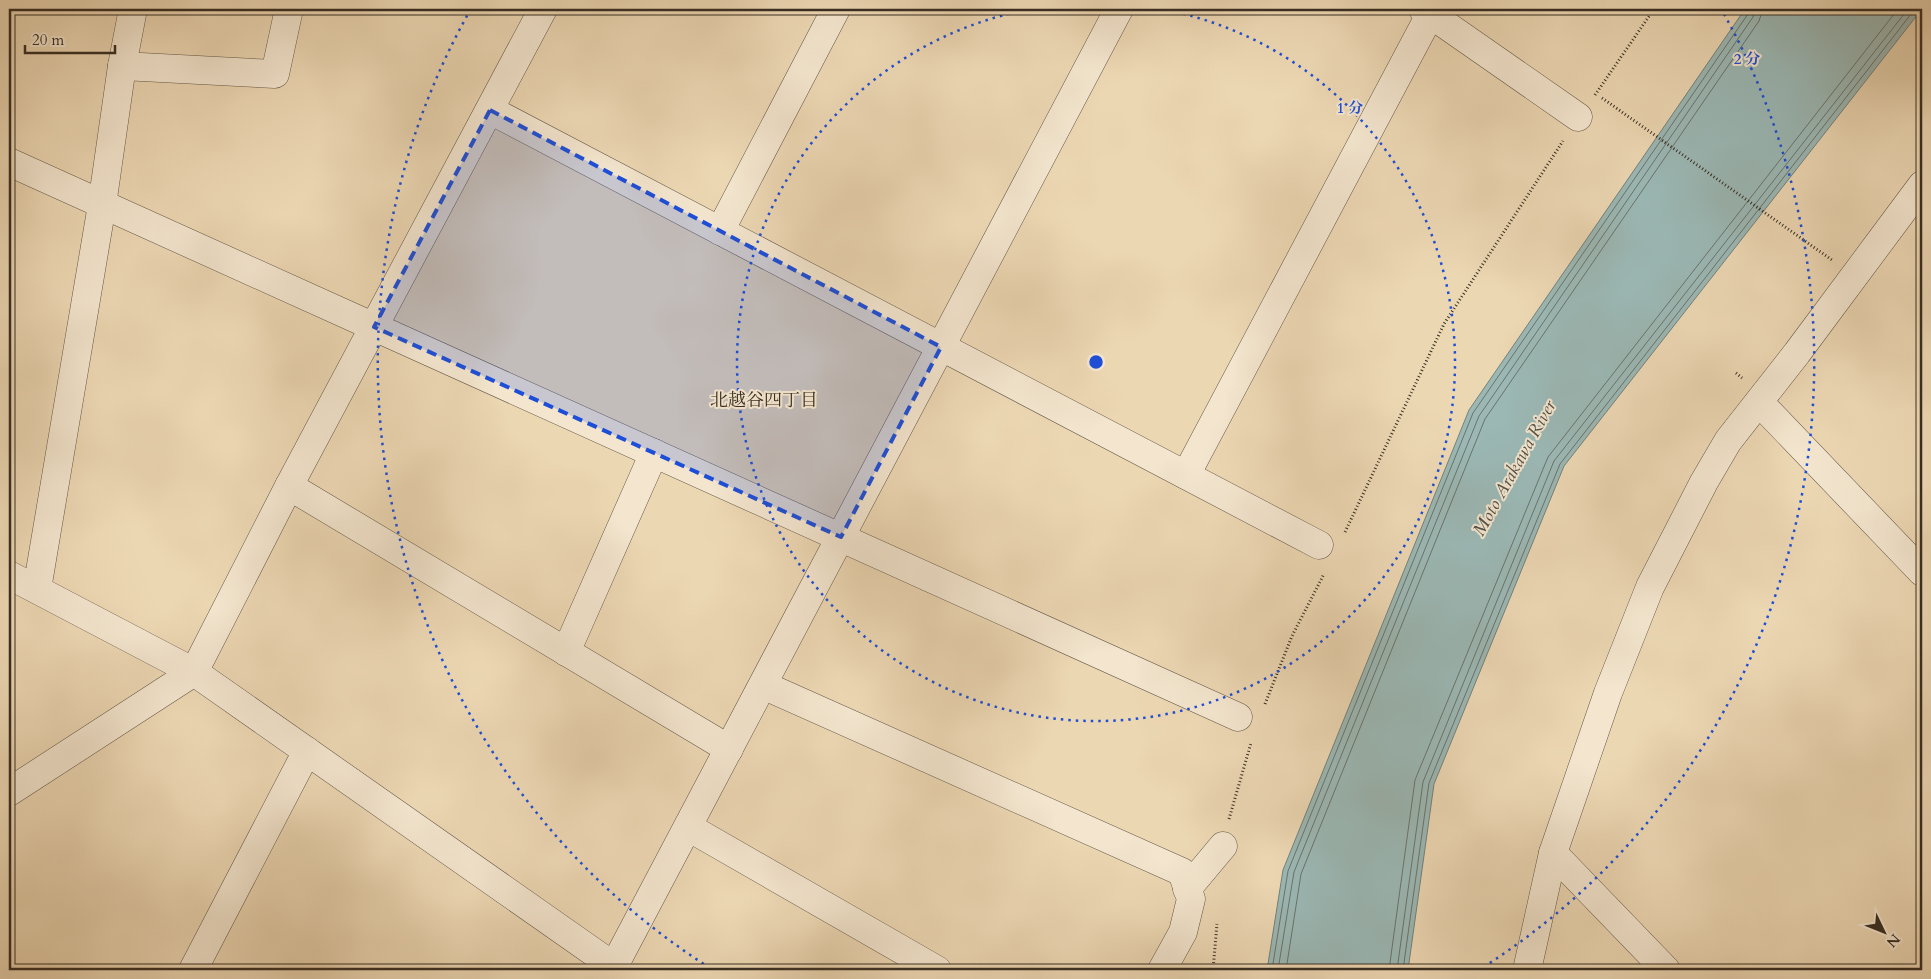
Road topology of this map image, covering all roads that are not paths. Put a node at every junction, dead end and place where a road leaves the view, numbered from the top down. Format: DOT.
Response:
graph roads {
  1 [pos="133,9"];
  2 [pos="288,9"];
  3 [pos="544,9"];
  4 [pos="836,9"];
  5 [pos="1119,9"];
  6 [pos="1429,10"];
  7 [pos="122,66"];
  8 [pos="490,110"];
  9 [pos="1578,117"];
  10 [pos="9,162"];
  11 [pos="1922,184"];
  12 [pos="102,205"];
  13 [pos="720,231"];
  14 [pos="374,327"];
  15 [pos="941,346"];
  16 [pos="1759,402"];
  17 [pos="654,453"];
  18 [pos="1186,475"];
  19 [pos="290,486"];
  20 [pos="841,537"];
  21 [pos="1329,550"];
  22 [pos="1922,572"];
  23 [pos="9,575"];
  24 [pos="36,589"];
  25 [pos="566,652"];
  26 [pos="194,672"];
  27 [pos="762,685"];
  28 [pos="1238,716"];
  29 [pos="729,748"];
  30 [pos="307,751"];
  31 [pos="9,792"];
  32 [pos="688,827"];
  33 [pos="1223,846"];
  34 [pos="1553,853"];
  35 [pos="1193,890"];
  36 [pos="615,969"];
  37 [pos="193,970"];
  38 [pos="937,970"];
  39 [pos="1162,970"];
  40 [pos="1528,970"];
  41 [pos="1666,970"];
  1 -- 7 [label="street"];
  2 -- 7 [label="street"];
  3 -- 8 [label="street"];
  4 -- 13 [label="street"];
  5 -- 15 [label="street"];
  6 -- 9 [label="street"];
  6 -- 18 [label="street"];
  7 -- 12 [label="street"];
  8 -- 13 [label="street"];
  8 -- 14 [label="street"];
  10 -- 12 [label="street"];
  11 -- 16 [label="street"];
  12 -- 14 [label="street"];
  12 -- 24 [label="street"];
  13 -- 15 [label="street"];
  14 -- 17 [label="street"];
  14 -- 19 [label="street"];
  15 -- 18 [label="street"];
  15 -- 20 [label="street"];
  16 -- 22 [label="street"];
  16 -- 34 [label="street"];
  17 -- 20 [label="street"];
  17 -- 25 [label="street"];
  18 -- 21 [label="street"];
  19 -- 25 [label="street"];
  19 -- 26 [label="street"];
  20 -- 27 [label="street"];
  20 -- 28 [label="street"];
  23 -- 24 [label="street"];
  24 -- 26 [label="street"];
  25 -- 29 [label="street"];
  26 -- 30 [label="street"];
  26 -- 31 [label="street"];
  27 -- 29 [label="street"];
  27 -- 35 [label="street"];
  29 -- 32 [label="street"];
  30 -- 36 [label="street"];
  30 -- 37 [label="street"];
  32 -- 36 [label="street"];
  32 -- 38 [label="street"];
  33 -- 35 [label="street"];
  34 -- 40 [label="street"];
  34 -- 41 [label="street"];
  35 -- 39 [label="street"];
}
